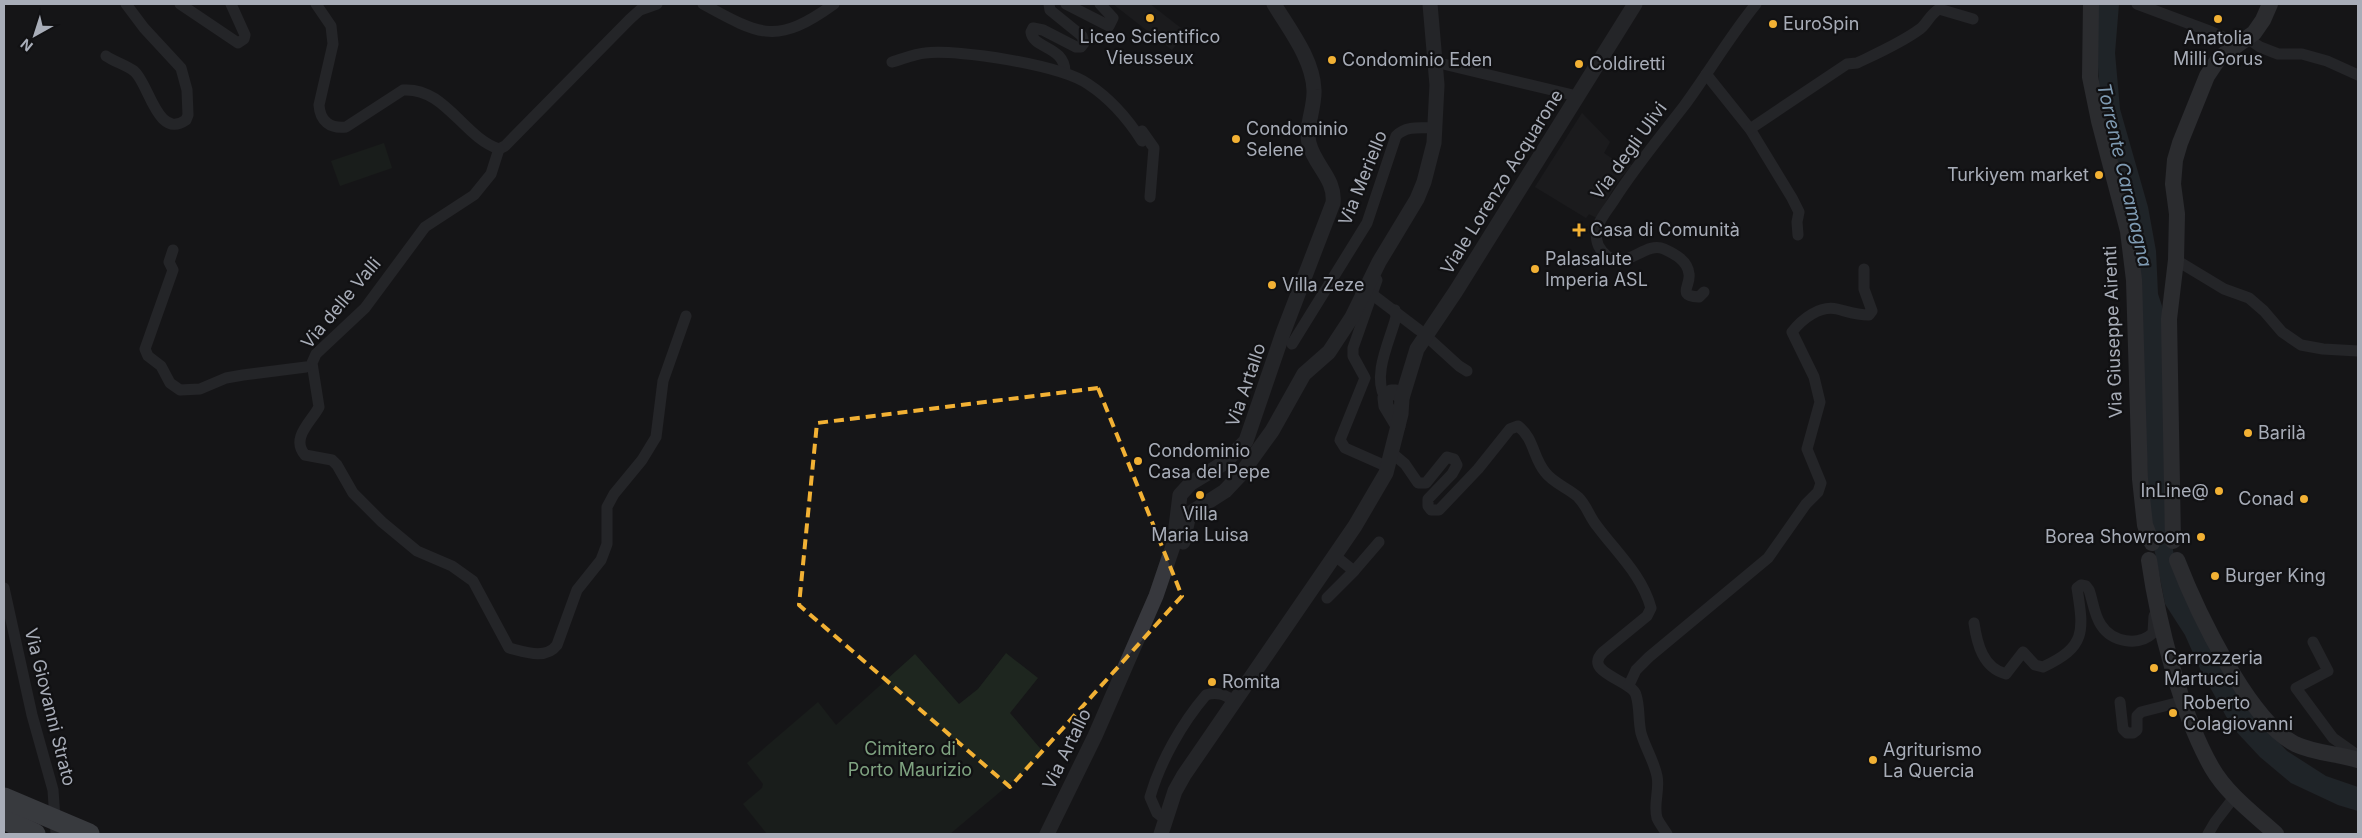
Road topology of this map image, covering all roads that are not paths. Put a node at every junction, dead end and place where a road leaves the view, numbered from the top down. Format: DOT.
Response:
graph roads {
  1 [pos="126,4"];
  2 [pos="180,4"];
  3 [pos="231,4"];
  4 [pos="316,4"];
  5 [pos="657,4"];
  6 [pos="703,4"];
  7 [pos="834,4"];
  8 [pos="1049,4"];
  9 [pos="1066,4"];
  10 [pos="1100,4"];
  11 [pos="1274,4"];
  12 [pos="1430,4"];
  13 [pos="1635,4"];
  14 [pos="1756,4"];
  15 [pos="2091,4"];
  16 [pos="2137,4"];
  17 [pos="2270,4"];
  18 [pos="1973,19"];
  19 [pos="2242,41"];
  20 [pos="106,56"];
  21 [pos="892,62"];
  22 [pos="1435,62"];
  23 [pos="1064,72"];
  24 [pos="1706,74"];
  25 [pos="2358,75"];
  26 [pos="1577,96"];
  27 [pos="1129,120"];
  28 [pos="1435,128"];
  29 [pos="1750,129"];
  30 [pos="1142,141"];
  31 [pos="499,149"];
  32 [pos="1150,197"];
  33 [pos="1798,235"];
  34 [pos="173,250"];
  35 [pos="1386,251"];
  36 [pos="2176,260"];
  37 [pos="1864,268"];
  38 [pos="1704,292"];
  39 [pos="1372,296"];
  40 [pos="1395,310"];
  41 [pos="686,316"];
  42 [pos="1422,332"];
  43 [pos="1292,344"];
  44 [pos="2358,351"];
  45 [pos="306,367"];
  46 [pos="1467,371"];
  47 [pos="1396,397"];
  48 [pos="1390,460"];
  49 [pos="2172,541"];
  50 [pos="1379,542"];
  51 [pos="2152,543"];
  52 [pos="1334,555"];
  53 [pos="2177,560"];
  54 [pos="2153,568"];
  55 [pos="1354,571"];
  56 [pos="4,588"];
  57 [pos="1156,596"];
  58 [pos="1327,598"];
  59 [pos="2160,614"];
  60 [pos="1974,623"];
  61 [pos="2313,642"];
  62 [pos="1629,685"];
  63 [pos="1235,701"];
  64 [pos="2184,701"];
  65 [pos="2120,702"];
  66 [pos="2357,757"];
  67 [pos="2235,796"];
  68 [pos="4,798"];
  69 [pos="4,819"];
  70 [pos="1164,827"];
  71 [pos="35,834"];
  72 [pos="56,834"];
  73 [pos="89,834"];
  74 [pos="1047,834"];
  75 [pos="1667,834"];
  76 [pos="2208,834"];
  77 [pos="2276,834"];
  1 -- 20 [label="street"];
  2 -- 3 [label="street"];
  4 -- 31 [label="street"];
  5 -- 31 [label="street"];
  6 -- 7 [label="street"];
  8 -- 23 [label="street"];
  9 -- 10 [label="street"];
  11 -- 57 [label="street, Via Artallo"];
  12 -- 22 [label="street"];
  13 -- 26 [label="street, Viale Lorenzo Acquarone"];
  14 -- 24 [label="street, Via degli Ulivi"];
  15 -- 51 [label="main road, Via Giuseppe Airenti"];
  16 -- 19 [label="street"];
  17 -- 19 [label="main road"];
  18 -- 29 [label="street"];
  19 -- 25 [label="street"];
  19 -- 36 [label="main road"];
  21 -- 23 [label="street"];
  22 -- 26 [label="street"];
  22 -- 28 [label="street"];
  23 -- 27 [label="street"];
  24 -- 29 [label="street"];
  24 -- 38 [label="street, Via degli Ulivi"];
  26 -- 42 [label="street, Viale Lorenzo Acquarone"];
  27 -- 30 [label="street"];
  27 -- 32 [label="street"];
  28 -- 35 [label="street"];
  28 -- 43 [label="street, Via Meriello"];
  29 -- 33 [label="street"];
  31 -- 41 [label="street, Via delle Valli"];
  34 -- 45 [label="street, Via delle Valli"];
  35 -- 39 [label="street"];
  35 -- 57 [label="street"];
  36 -- 44 [label="street"];
  36 -- 49 [label="main road"];
  37 -- 62 [label="street"];
  39 -- 40 [label="street"];
  39 -- 48 [label="street"];
  40 -- 42 [label="street"];
  40 -- 47 [label="street"];
  42 -- 46 [label="street"];
  42 -- 47 [label="street, Viale Lorenzo Acquarone"];
  47 -- 48 [label="street"];
  48 -- 52 [label="street"];
  48 -- 62 [label="street"];
  49 -- 51 [label="main road"];
  49 -- 53 [label="main road"];
  50 -- 55 [label="street"];
  51 -- 54 [label="main road"];
  52 -- 55 [label="street"];
  52 -- 63 [label="street"];
  53 -- 54 [label="main road"];
  53 -- 66 [label="main road"];
  54 -- 59 [label="main road"];
  55 -- 58 [label="street"];
  56 -- 72 [label="street, Via Giovanni Strato"];
  57 -- 74 [label="street, Via Artallo"];
  59 -- 60 [label="street"];
  59 -- 64 [label="main road"];
  61 -- 66 [label="street"];
  62 -- 75 [label="street"];
  63 -- 70 [label="street"];
  63 -- 70 [label="street"];
  64 -- 65 [label="street"];
  64 -- 67 [label="main road"];
  67 -- 76 [label="street"];
  67 -- 77 [label="main road"];
  68 -- 73 [label="highway, bridge"];
  69 -- 71 [label="highway"];
}
